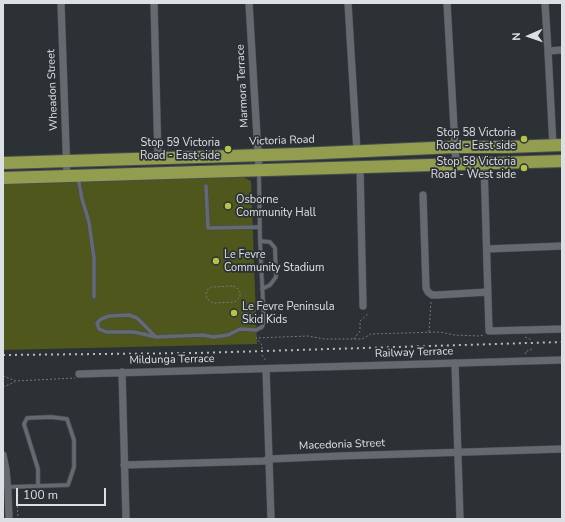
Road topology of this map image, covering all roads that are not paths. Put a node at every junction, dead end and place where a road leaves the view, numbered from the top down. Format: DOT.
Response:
graph roads {
  1 [pos="61,3"];
  2 [pos="154,3"];
  3 [pos="249,3"];
  4 [pos="348,3"];
  5 [pos="447,3"];
  6 [pos="545,3"];
  7 [pos="562,50"];
  8 [pos="548,51"];
  9 [pos="558,146"];
  10 [pos="455,147"];
  11 [pos="357,152"];
  12 [pos="298,154"];
  13 [pos="258,155"];
  14 [pos="158,158"];
  15 [pos="66,161"];
  16 [pos="562,161"];
  17 [pos="3,163"];
  18 [pos="456,164"];
  19 [pos="484,164"];
  20 [pos="360,167"];
  21 [pos="298,169"];
  22 [pos="258,170"];
  23 [pos="72,176"];
  24 [pos="3,178"];
  25 [pos="206,186"];
  26 [pos="423,195"];
  27 [pos="260,227"];
  28 [pos="260,241"];
  29 [pos="562,246"];
  30 [pos="487,249"];
  31 [pos="262,288"];
  32 [pos="488,292"];
  33 [pos="94,297"];
  34 [pos="363,306"];
  35 [pos="562,329"];
  36 [pos="156,337"];
  37 [pos="562,360"];
  38 [pos="455,363"];
  39 [pos="267,366"];
  40 [pos="122,372"];
  41 [pos="79,374"];
  42 [pos="562,450"];
  43 [pos="458,452"];
  44 [pos="3,455"];
  45 [pos="269,459"];
  46 [pos="124,465"];
  47 [pos="38,486"];
  48 [pos="6,490"];
  49 [pos="9,519"];
  50 [pos="126,519"];
  51 [pos="271,519"];
  52 [pos="460,519"];
  1 -- 15 [label="street, Wheadon Street"];
  2 -- 14 [label="street"];
  3 -- 13 [label="street, Marmora Terrace"];
  4 -- 11 [label="street"];
  5 -- 10 [label="street"];
  6 -- 8 [label="street"];
  7 -- 8 [label="street"];
  8 -- 9 [label="street"];
  9 -- 10 [label="highway, Victoria Road"];
  10 -- 11 [label="highway, Victoria Road"];
  10 -- 18 [label="street"];
  11 -- 12 [label="highway, Victoria Road"];
  12 -- 13 [label="highway, Victoria Road"];
  12 -- 21 [label="highway"];
  13 -- 14 [label="highway, Victoria Road"];
  13 -- 22 [label="street, Marmora Terrace"];
  14 -- 15 [label="highway, Victoria Road"];
  15 -- 17 [label="highway, Victoria Road"];
  15 -- 23 [label="street, Wheadon Street"];
  16 -- 19 [label="highway"];
  18 -- 19 [label="highway"];
  18 -- 20 [label="highway"];
  19 -- 30 [label="street"];
  20 -- 21 [label="highway"];
  20 -- 34 [label="street"];
  21 -- 22 [label="highway"];
  22 -- 23 [label="highway"];
  22 -- 27 [label="lane, Marmora Terrace"];
  23 -- 24 [label="highway"];
  23 -- 33 [label="lane"];
  25 -- 27 [label="lane"];
  26 -- 32 [label="street"];
  27 -- 28 [label="lane, Marmora Terrace"];
  28 -- 31 [label="lane, Marmora Terrace"];
  28 -- 31 [label="lane"];
  29 -- 30 [label="street"];
  30 -- 32 [label="street"];
  31 -- 36 [label="lane, Marmora Terrace"];
  32 -- 35 [label="street"];
  36 -- 36 [label="lane"];
  37 -- 38 [label="street, Railway Terrace"];
  38 -- 39 [label="street, Railway Terrace"];
  38 -- 43 [label="street"];
  39 -- 40 [label="street, Mildunga Terrace"];
  39 -- 45 [label="street"];
  40 -- 41 [label="street, Mildunga Terrace"];
  40 -- 46 [label="street"];
  42 -- 43 [label="street, Macedonia Street"];
  43 -- 45 [label="street, Macedonia Street"];
  43 -- 52 [label="street"];
  44 -- 48 [label="street"];
  45 -- 46 [label="street, Macedonia Street"];
  45 -- 51 [label="street"];
  46 -- 50 [label="street"];
  47 -- 47 [label="lane"];
  47 -- 48 [label="lane"];
  48 -- 49 [label="street"];
}
